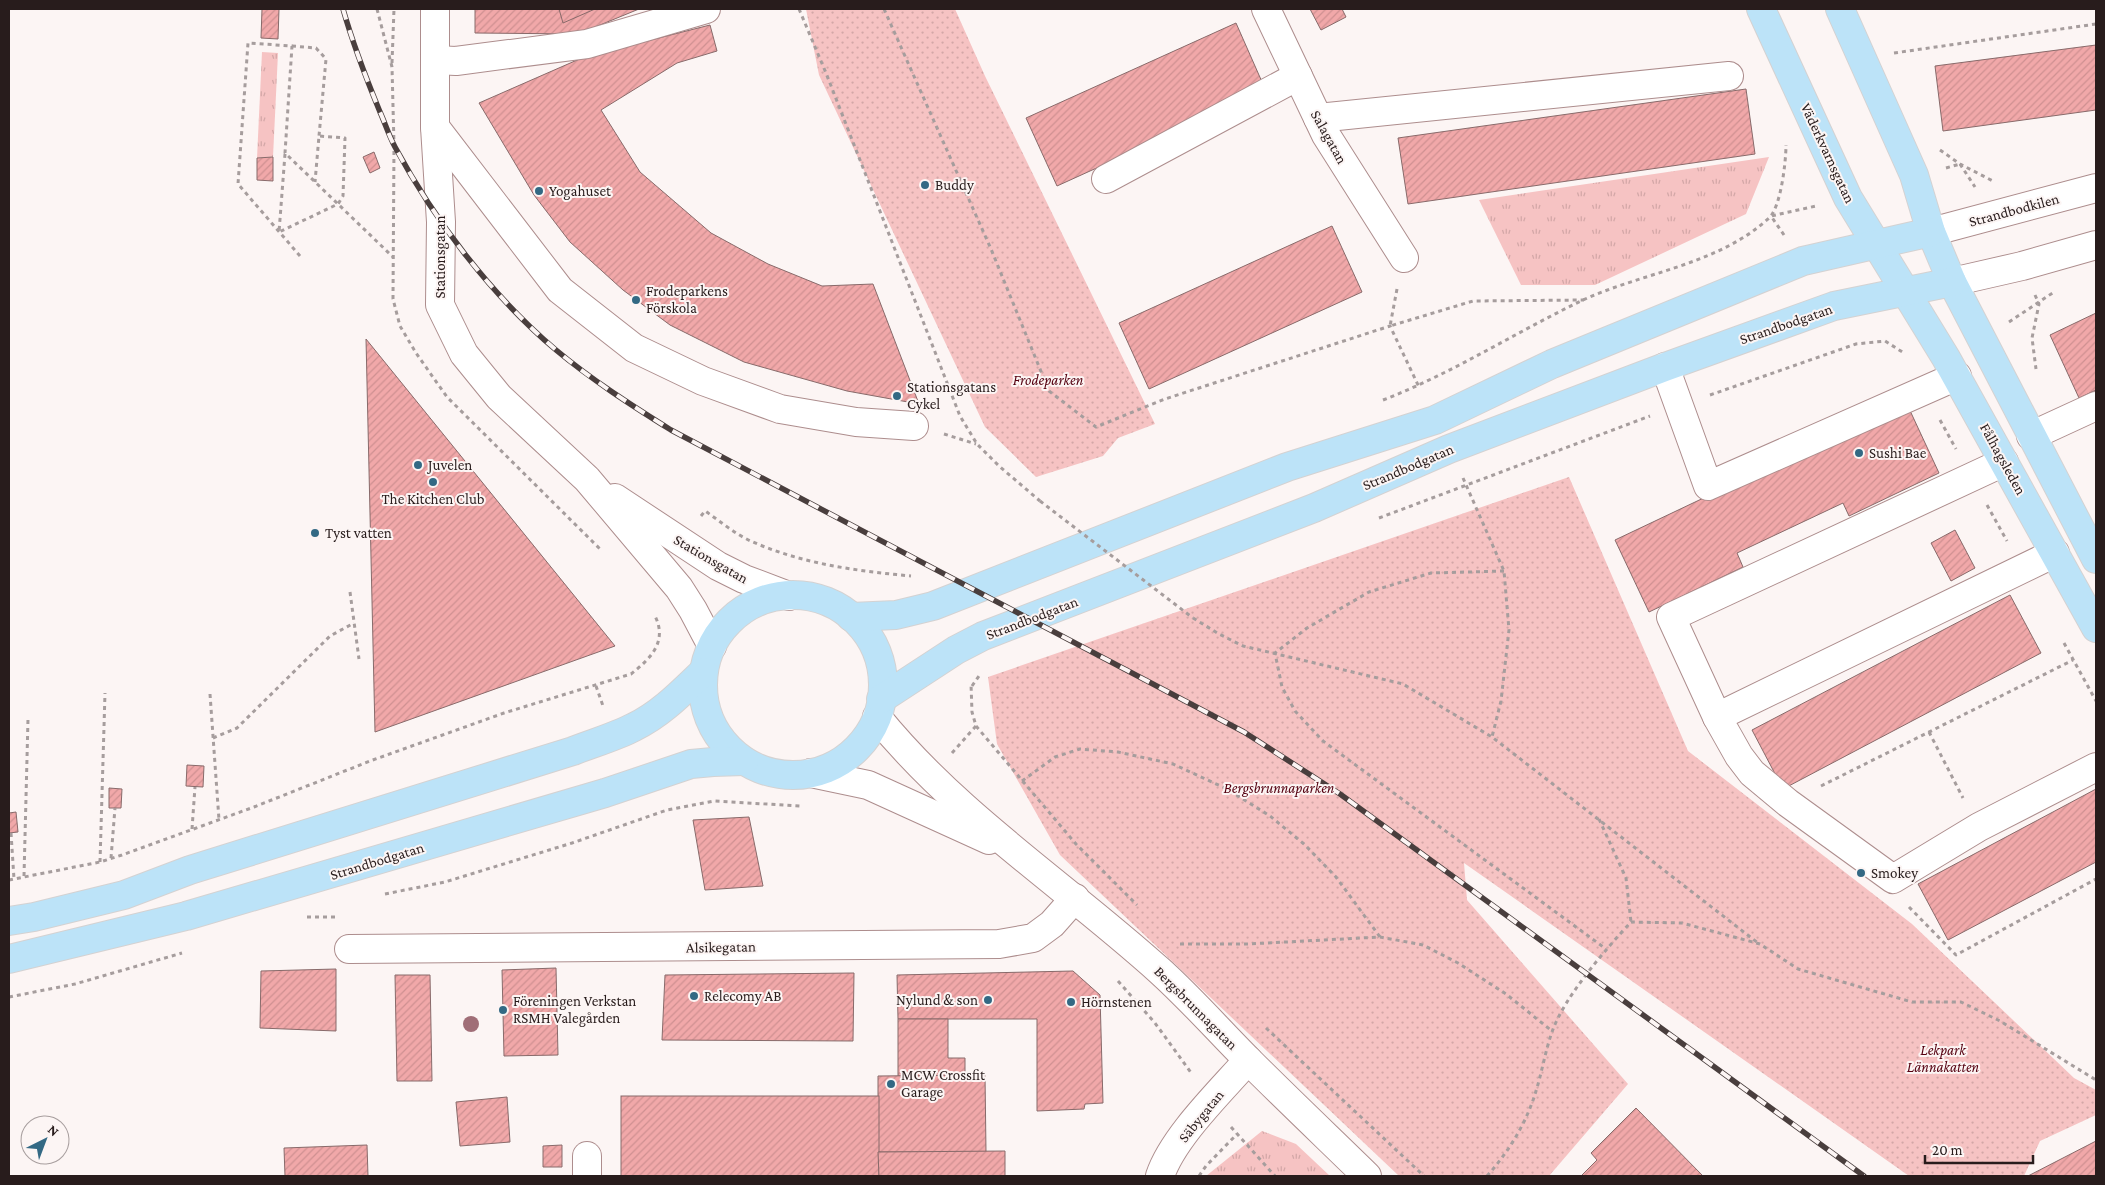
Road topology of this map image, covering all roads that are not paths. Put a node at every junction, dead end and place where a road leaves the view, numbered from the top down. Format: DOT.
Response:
graph roads {
  1 [pos="435,9"];
  2 [pos="706,9"];
  3 [pos="1266,9"];
  4 [pos="1761,9"];
  5 [pos="1840,9"];
  6 [pos="435,60"];
  7 [pos="1298,76"];
  8 [pos="1729,76"];
  9 [pos="1318,118"];
  10 [pos="435,126"];
  11 [pos="1106,179"];
  12 [pos="2096,188"];
  13 [pos="1931,232"];
  14 [pos="1876,244"];
  15 [pos="2096,246"];
  16 [pos="1404,258"];
  17 [pos="1952,282"];
  18 [pos="1905,293"];
  19 [pos="1665,367"];
  20 [pos="1957,376"];
  21 [pos="2096,406"];
  22 [pos="914,426"];
  23 [pos="2031,436"];
  24 [pos="2004,462"];
  25 [pos="587,479"];
  26 [pos="2055,554"];
  27 [pos="2096,559"];
  28 [pos="789,596"];
  29 [pos="851,617"];
  30 [pos="2096,628"];
  31 [pos="712,646"];
  32 [pos="703,672"];
  33 [pos="879,708"];
  34 [pos="1718,717"];
  35 [pos="744,761"];
  36 [pos="2096,766"];
  37 [pos="811,773"];
  38 [pos="1015,852"];
  39 [pos="1075,898"];
  40 [pos="9,921"];
  41 [pos="349,949"];
  42 [pos="9,959"];
  43 [pos="1248,1060"];
  44 [pos="1160,1176"];
  45 [pos="1367,1176"];
  1 -- 6 [label="street, Stationsgatan"];
  2 -- 6 [label="street"];
  3 -- 7 [label="street, Salagatan"];
  4 -- 14 [label="main road, Väderkvarnsgatan"];
  5 -- 13 [label="main road"];
  6 -- 10 [label="street, Stationsgatan"];
  7 -- 9 [label="street, Salagatan"];
  7 -- 11 [label="street"];
  8 -- 9 [label="street"];
  9 -- 16 [label="street, Salagatan"];
  10 -- 22 [label="street"];
  10 -- 25 [label="street, Stationsgatan"];
  12 -- 13 [label="street, Strandbodkilen"];
  13 -- 14 [label="main road"];
  13 -- 17 [label="main road"];
  14 -- 18 [label="main road, Väderkvarnsgatan"];
  14 -- 29 [label="main road"];
  15 -- 17 [label="street"];
  17 -- 18 [label="main road, Strandbodgatan"];
  17 -- 23 [label="main road"];
  18 -- 19 [label="main road, Strandbodgatan"];
  18 -- 20 [label="main road, Fålhagsleden"];
  19 -- 20 [label="street"];
  19 -- 33 [label="main road, Strandbodgatan"];
  20 -- 24 [label="main road, Fålhagsleden"];
  21 -- 23 [label="street"];
  23 -- 27 [label="main road"];
  24 -- 26 [label="main road, Fålhagsleden"];
  24 -- 34 [label="street"];
  25 -- 28 [label="street, Stationsgatan"];
  25 -- 31 [label="street, Stationsgatan"];
  26 -- 30 [label="main road, Fålhagsleden"];
  26 -- 34 [label="street"];
  28 -- 29 [label="main road"];
  28 -- 31 [label="main road"];
  29 -- 33 [label="main road"];
  31 -- 32 [label="main road"];
  32 -- 35 [label="main road"];
  32 -- 40 [label="main road"];
  33 -- 37 [label="main road"];
  33 -- 38 [label="street, Bergsbrunnagatan"];
  34 -- 36 [label="street"];
  35 -- 37 [label="main road"];
  35 -- 42 [label="main road, Strandbodgatan"];
  37 -- 38 [label="street, Bergsbrunnagatan"];
  38 -- 39 [label="street, Bergsbrunnagatan"];
  39 -- 41 [label="street, Alsikegatan"];
  39 -- 43 [label="street, Bergsbrunnagatan"];
  43 -- 44 [label="street, Säbygatan"];
  43 -- 45 [label="street, Bergsbrunnagatan"];
}
